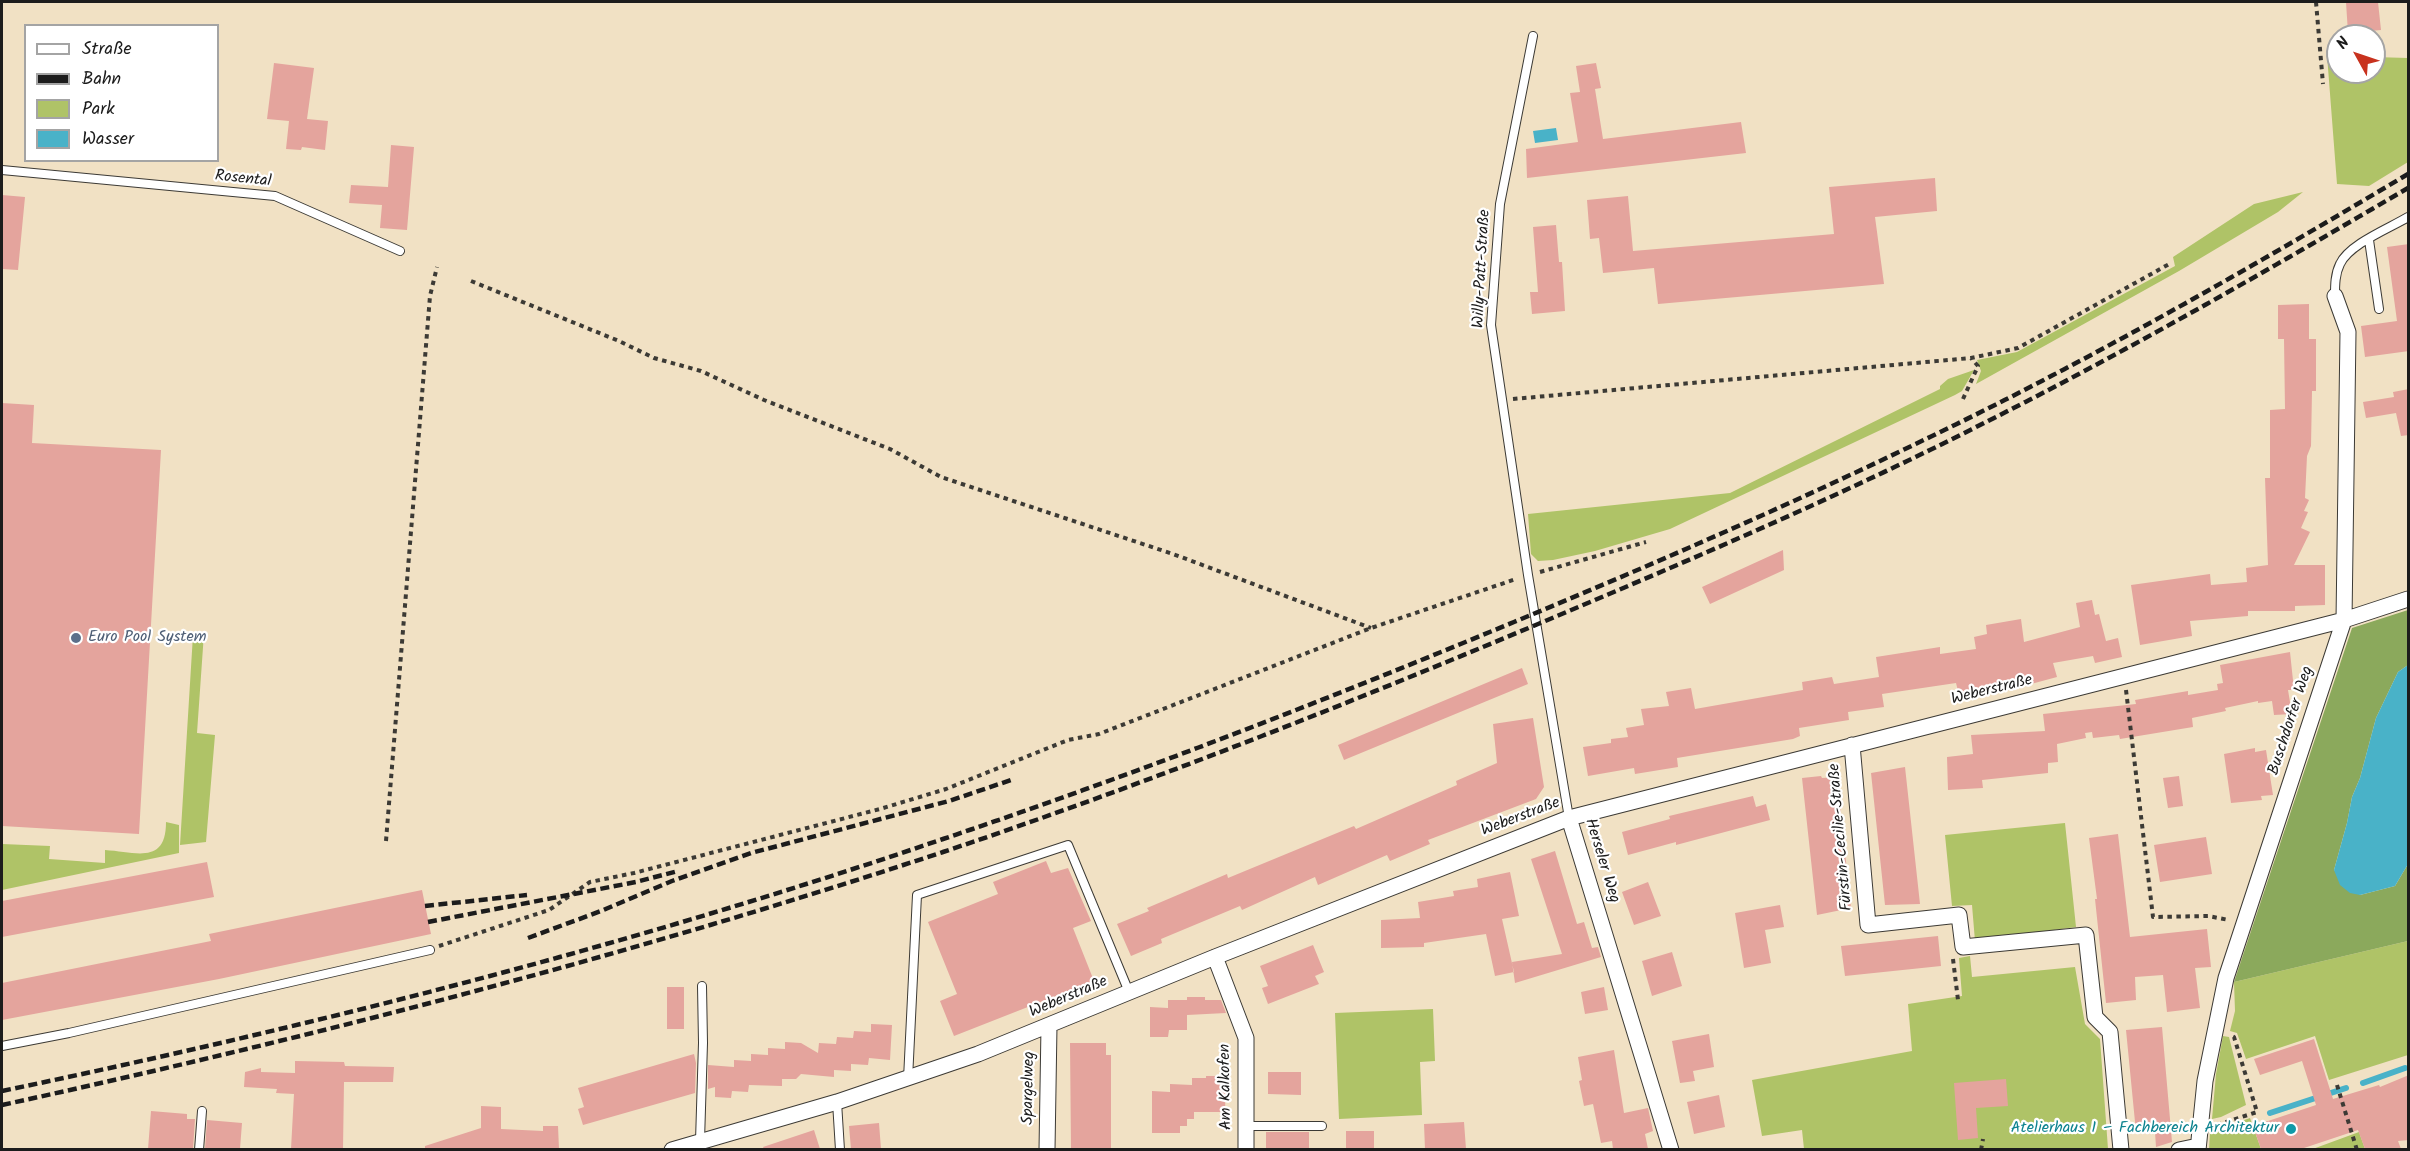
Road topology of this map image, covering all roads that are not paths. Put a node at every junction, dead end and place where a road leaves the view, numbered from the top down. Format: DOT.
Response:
graph roads {
  1 [pos="1533,36"];
  2 [pos="2,170"];
  3 [pos="2409,217"];
  4 [pos="2369,240"];
  5 [pos="400,251"];
  6 [pos="2335,296"];
  7 [pos="2379,309"];
  8 [pos="1528,575"];
  9 [pos="2409,599"];
  10 [pos="2344,620"];
  11 [pos="1852,745"];
  12 [pos="1569,818"];
  13 [pos="430,950"];
  14 [pos="1215,957"];
  15 [pos="702,986"];
  16 [pos="1129,992"];
  17 [pos="1049,1026"];
  18 [pos="2,1046"];
  19 [pos="908,1080"];
  20 [pos="837,1102"];
  21 [pos="202,1111"];
  22 [pos="1247,1126"];
  23 [pos="1322,1126"];
  24 [pos="699,1141"];
  25 [pos="2199,1142"];
  26 [pos="199,1149"];
  27 [pos="672,1149"];
  28 [pos="840,1149"];
  29 [pos="1047,1149"];
  30 [pos="1246,1149"];
  31 [pos="1671,1149"];
  32 [pos="2121,1149"];
  33 [pos="2179,1149"];
  1 -- 8 [label="lane, Willy-Patt-Straße"];
  2 -- 5 [label="lane, Rosental"];
  3 -- 4 [label="lane"];
  4 -- 6 [label="lane"];
  4 -- 7 [label="lane"];
  6 -- 10 [label="street, Buschdorfer Weg"];
  8 -- 12 [label="lane, Herseler Weg"];
  9 -- 10 [label="street, Weberstraße"];
  10 -- 11 [label="street, Weberstraße"];
  10 -- 25 [label="street, Buschdorfer Weg"];
  11 -- 12 [label="street, Weberstraße"];
  11 -- 32 [label="street, Fürstin-Cecilie-Straße"];
  12 -- 14 [label="street, Weberstraße"];
  12 -- 31 [label="street, Herseler Weg"];
  13 -- 18 [label="lane"];
  14 -- 16 [label="street, Weberstraße"];
  14 -- 22 [label="street, Am Kalkofen"];
  15 -- 24 [label="lane"];
  16 -- 17 [label="street, Weberstraße"];
  16 -- 19 [label="lane"];
  17 -- 19 [label="street, Weberstraße"];
  17 -- 29 [label="street, Spargelweg"];
  19 -- 20 [label="street, Weberstraße"];
  20 -- 24 [label="street, Weberstraße"];
  20 -- 28 [label="lane"];
  21 -- 26 [label="lane"];
  22 -- 23 [label="lane"];
  22 -- 30 [label="street, Am Kalkofen"];
  24 -- 27 [label="street, Weberstraße"];
  25 -- 33 [label="street"];
}
